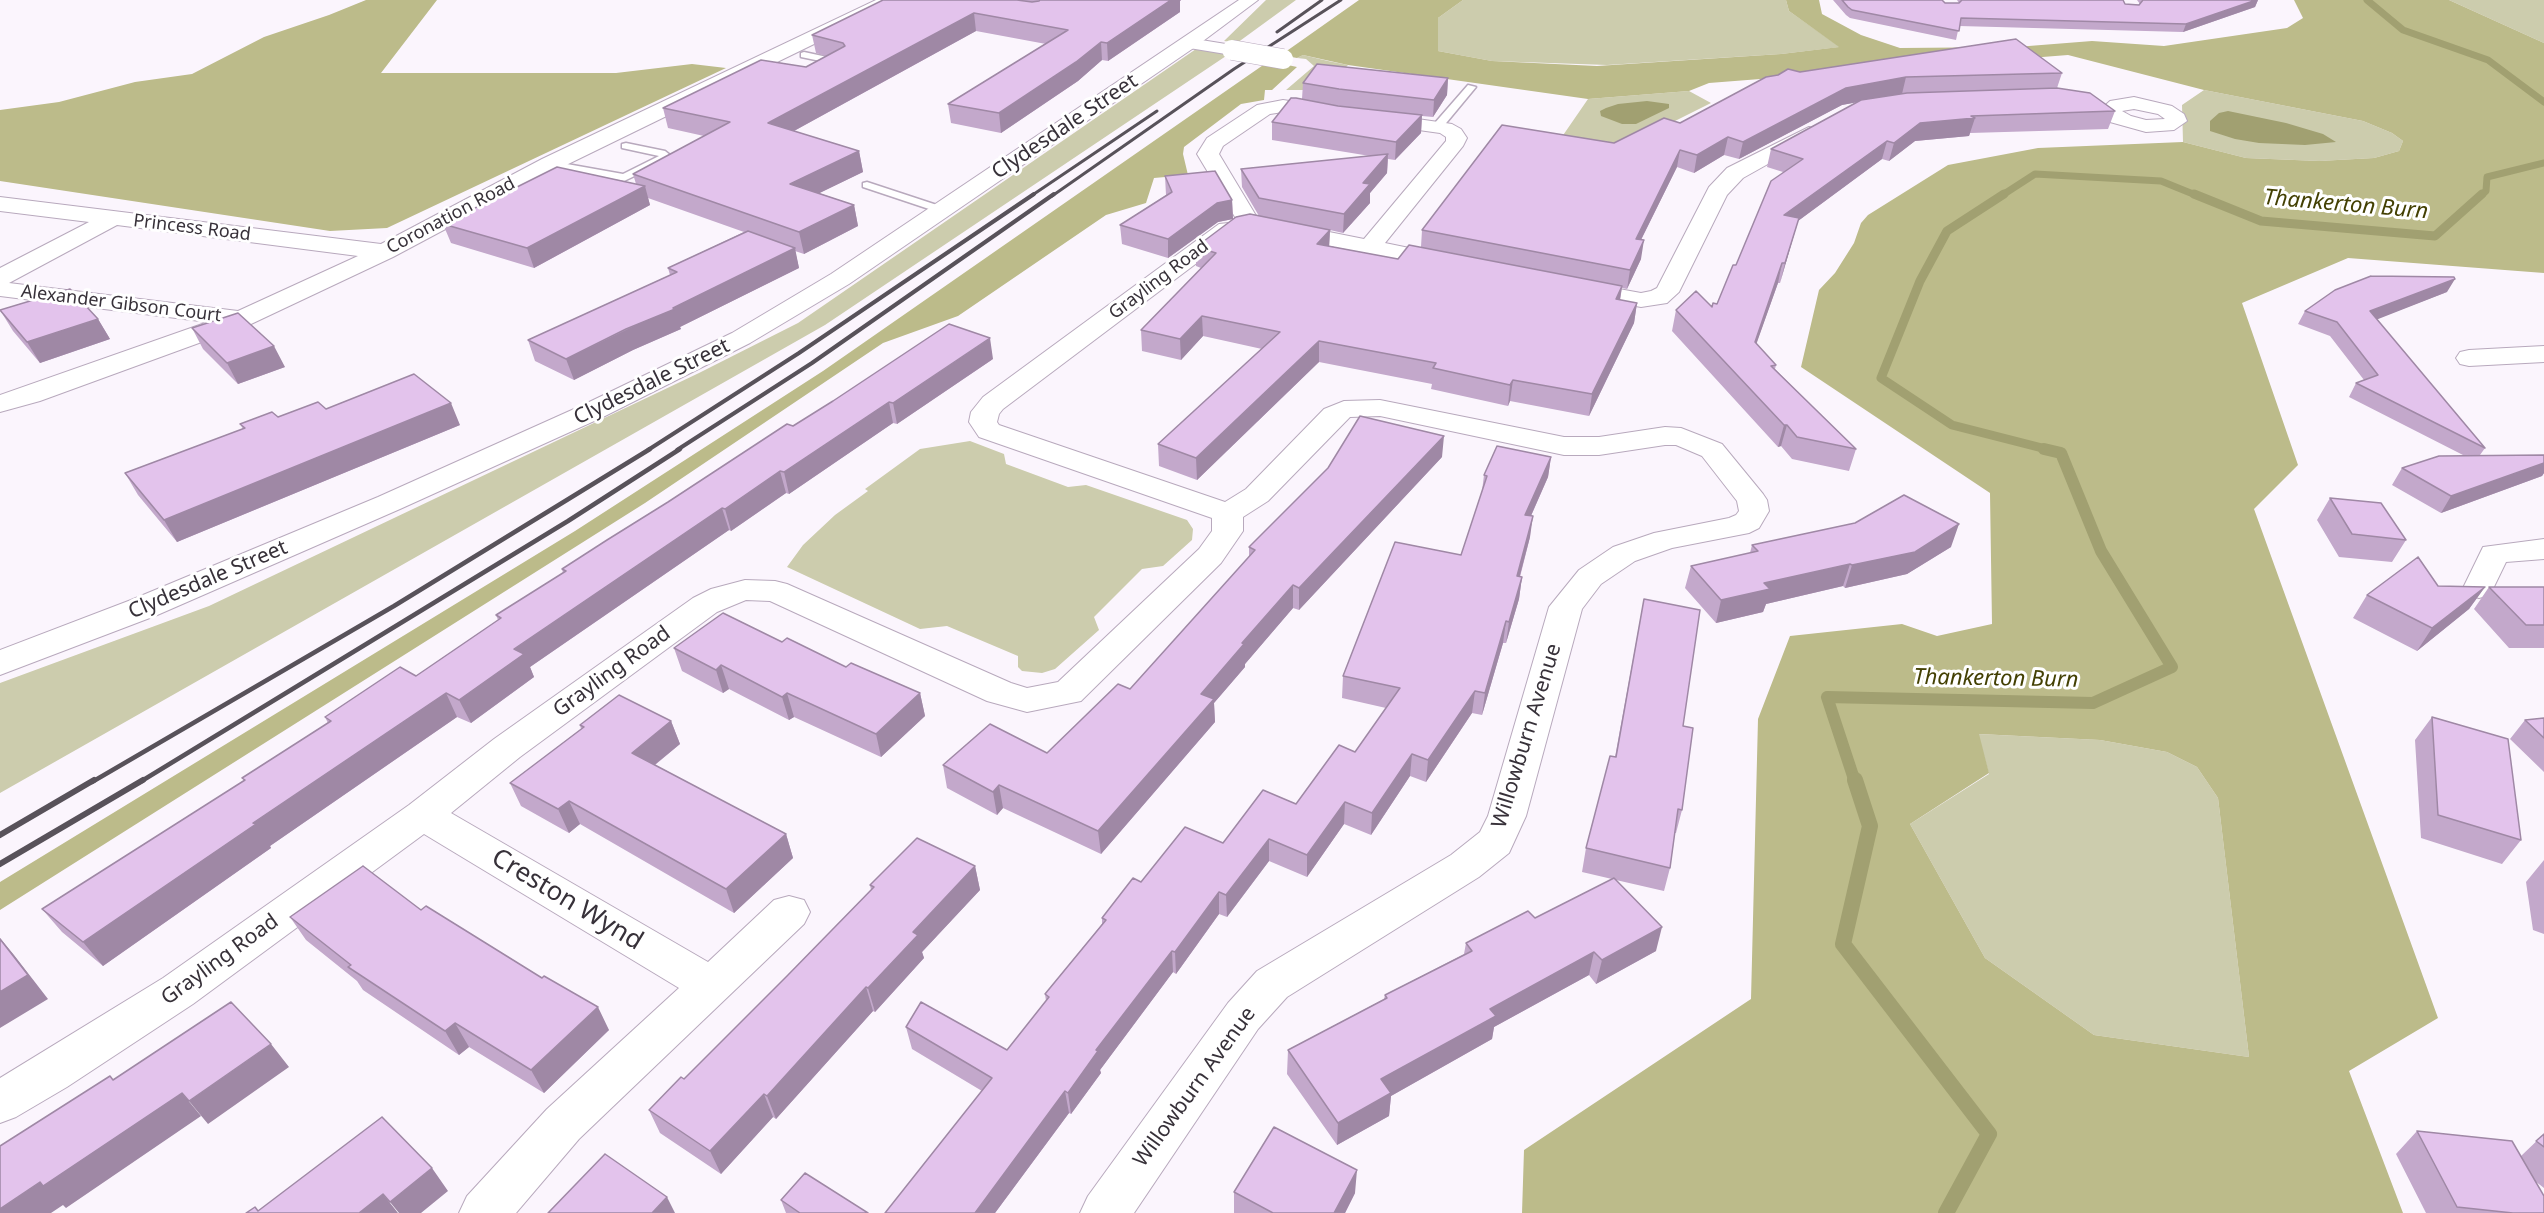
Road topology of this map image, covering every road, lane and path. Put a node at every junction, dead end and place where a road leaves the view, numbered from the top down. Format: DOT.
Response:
graph roads {
  1 [pos="890,0"];
  2 [pos="1250,0"];
  3 [pos="1189,44"];
  4 [pos="804,55"];
  5 [pos="1283,59"];
  6 [pos="746,70"];
  7 [pos="831,71"];
  8 [pos="769,74"];
  9 [pos="1471,87"];
  10 [pos="1828,122"];
  11 [pos="1438,126"];
  12 [pos="626,146"];
  13 [pos="550,164"];
  14 [pos="867,185"];
  15 [pos="0,204"];
  16 [pos="942,210"];
  17 [pos="112,219"];
  18 [pos="1250,224"];
  19 [pos="1370,247"];
  20 [pos="385,252"];
  21 [pos="1472,267"];
  22 [pos="0,278"];
  23 [pos="1551,283"];
  24 [pos="0,289"];
  25 [pos="242,319"];
  26 [pos="2544,354"];
  27 [pos="2469,358"];
  28 [pos="0,404"];
  29 [pos="1228,513"];
  30 [pos="2544,549"];
  31 [pos="2479,588"];
  32 [pos="0,663"];
  33 [pos="423,815"];
  34 [pos="789,912"];
  35 [pos="711,985"];
  36 [pos="0,1102"];
  37 [pos="484,1213"];
  38 [pos="1105,1213"];
  1 -- 6 [label="street, Coronation Road"];
  2 -- 3 [label="street, Clydesdale Street"];
  3 -- 5 [label="street, bridge"];
  3 -- 16 [label="street, Clydesdale Street"];
  4 -- 7 [label="lane"];
  6 -- 8 [label="lane"];
  6 -- 13 [label="street, Coronation Road"];
  9 -- 11 [label="lane"];
  10 -- 23 [label="street"];
  11 -- 18 [label="street"];
  11 -- 19 [label="street"];
  12 -- 13 [label="lane"];
  13 -- 20 [label="street, Coronation Road"];
  14 -- 16 [label="lane"];
  15 -- 17 [label="street, Princess Road"];
  16 -- 32 [label="street, Clydesdale Street"];
  17 -- 20 [label="street, Princess Road"];
  17 -- 22 [label="street, Alexander Gibson Court"];
  18 -- 19 [label="street, Grayling Road"];
  18 -- 29 [label="street, Grayling Road"];
  19 -- 21 [label="street, Grayling Road"];
  20 -- 25 [label="street, Coronation Road"];
  24 -- 25 [label="street, Alexander Gibson Court"];
  25 -- 28 [label="street, Coronation Road"];
  26 -- 27 [label="street"];
  29 -- 33 [label="street, Grayling Road"];
  29 -- 38 [label="street, Willowburn Avenue"];
  30 -- 31 [label="street"];
  33 -- 35 [label="street, Creston Wynd"];
  33 -- 36 [label="street, Grayling Road"];
  34 -- 35 [label="street"];
  35 -- 37 [label="street"];
}
